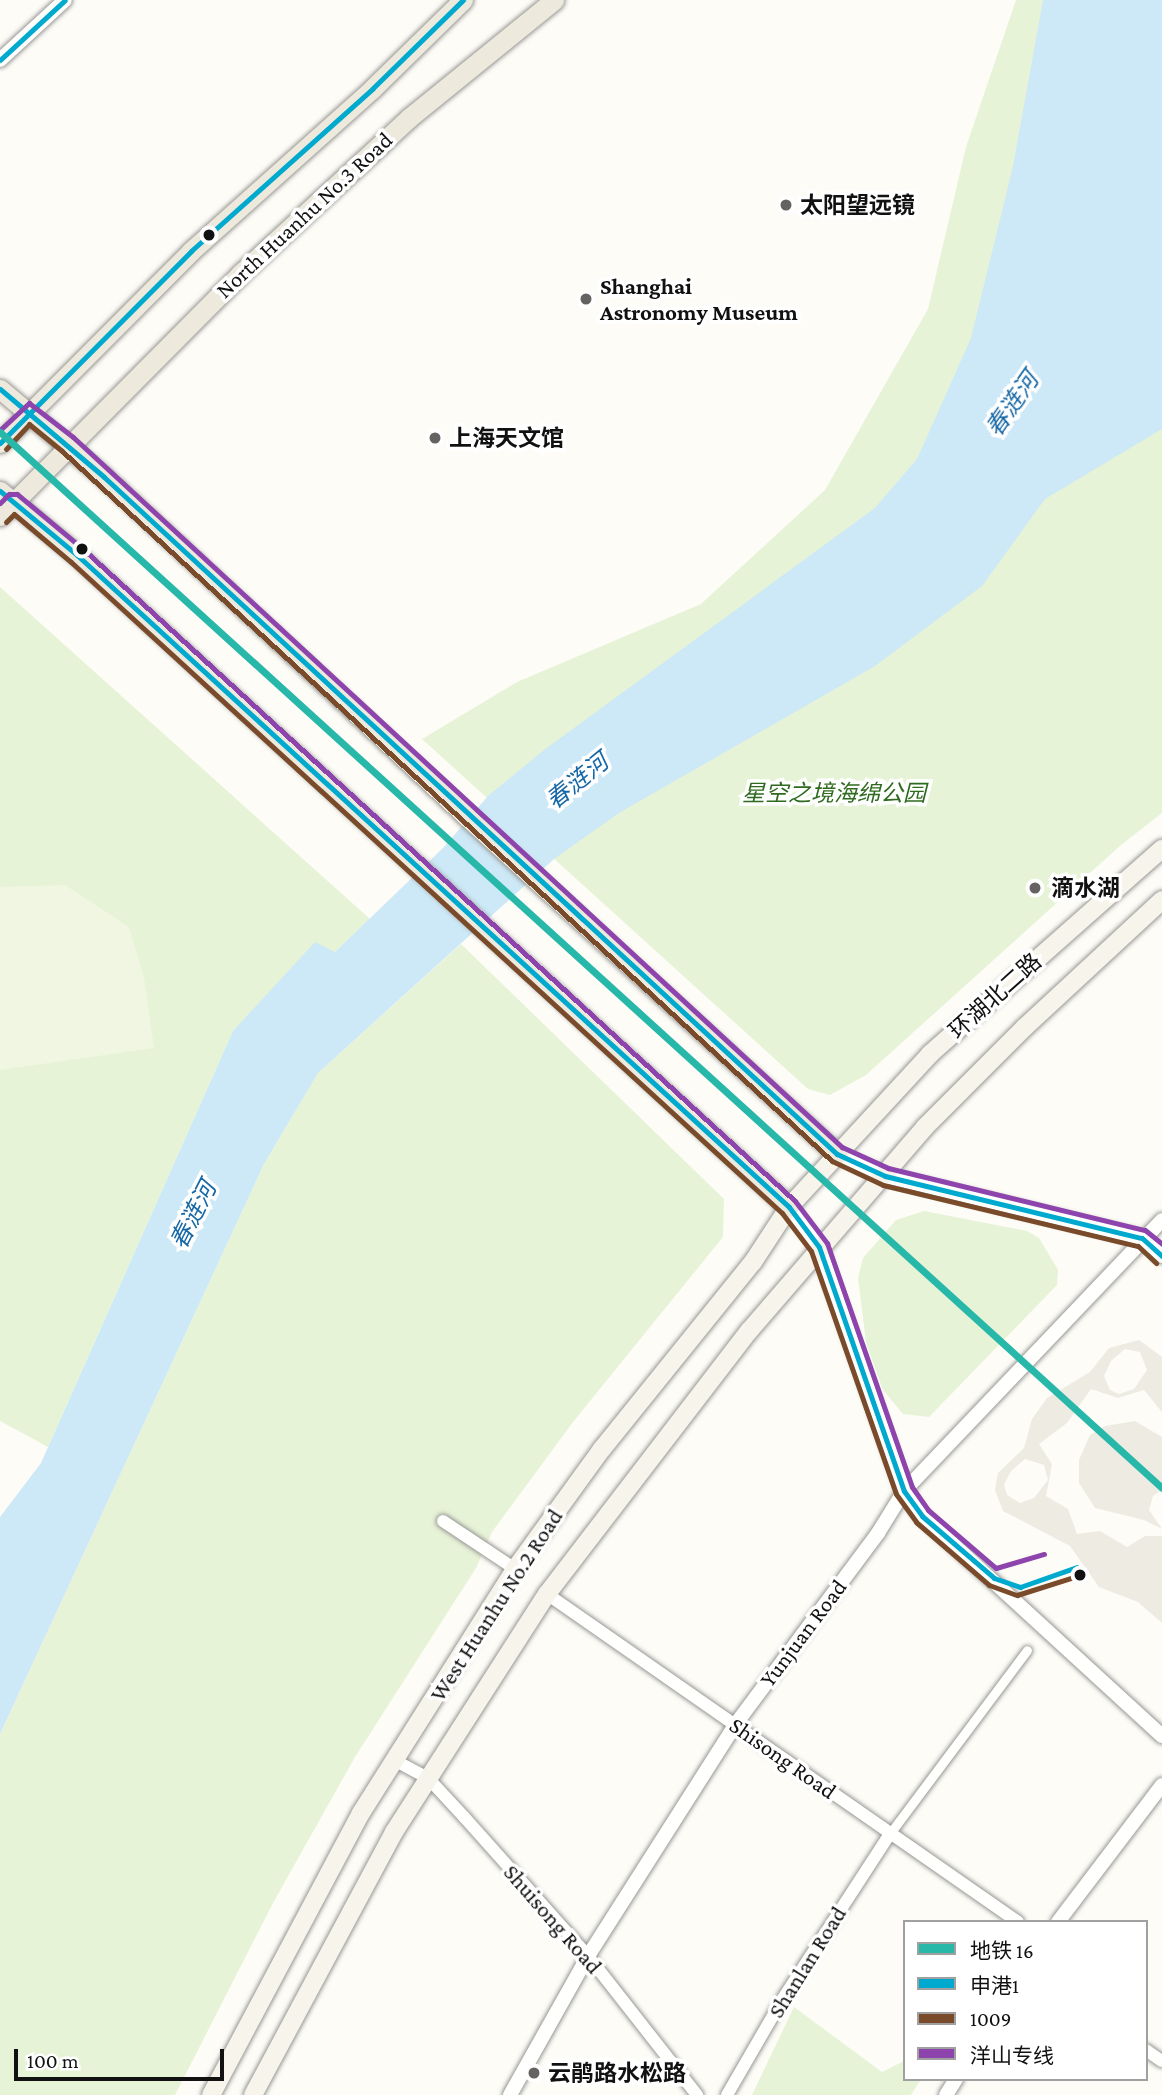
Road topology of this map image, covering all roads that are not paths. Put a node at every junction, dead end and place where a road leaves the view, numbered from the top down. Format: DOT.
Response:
graph roads {
  1 [pos="65,0"];
  2 [pos="463,0"];
  3 [pos="554,0"];
  4 [pos="0,60"];
  5 [pos="0,389"];
  6 [pos="28,412"];
  7 [pos="0,443"];
  8 [pos="68,444"];
  9 [pos="4,503"];
  10 [pos="1162,849"];
  11 [pos="1162,900"];
  12 [pos="837,1154"];
  13 [pos="886,1176"];
  14 [pos="789,1207"];
  15 [pos="1162,1220"];
  16 [pos="1143,1238"];
  17 [pos="819,1247"];
  18 [pos="1162,1256"];
  19 [pos="904,1491"];
  20 [pos="443,1521"];
  21 [pos="516,1569"];
  22 [pos="547,1594"];
  23 [pos="1027,1650"];
  24 [pos="735,1725"];
  25 [pos="1162,1736"];
  26 [pos="394,1760"];
  27 [pos="428,1777"];
  28 [pos="1162,1784"];
  29 [pos="891,1832"];
  30 [pos="1015,1920"];
  31 [pos="1060,1920"];
  32 [pos="588,1956"];
  33 [pos="211,2095"];
  34 [pos="253,2095"];
  35 [pos="510,2095"];
  36 [pos="697,2095"];
  37 [pos="727,2095"];
  1 -- 4 [label="street"];
  2 -- 6 [label="main road, North Huanhu No.3 Road"];
  3 -- 8 [label="main road, North Huanhu No.3 Road"];
  5 -- 6 [label="main road"];
  6 -- 7 [label="main road, North Huanhu No.3 Road"];
  6 -- 8 [label="main road"];
  8 -- 9 [label="main road, North Huanhu No.3 Road"];
  8 -- 12 [label="main road"];
  9 -- 14 [label="main road"];
  10 -- 12 [label="main road, 环湖北二路"];
  11 -- 13 [label="main road, 环湖北二路"];
  12 -- 13 [label="street"];
  12 -- 14 [label="main road, West Huanhu No.2 Road"];
  13 -- 16 [label="street"];
  13 -- 17 [label="main road, West Huanhu No.2 Road"];
  14 -- 17 [label="street"];
  14 -- 21 [label="main road, West Huanhu No.2 Road"];
  15 -- 16 [label="street, Yunjuan Road"];
  16 -- 18 [label="street"];
  16 -- 19 [label="street, Yunjuan Road"];
  17 -- 19 [label="street"];
  17 -- 22 [label="main road, West Huanhu No.2 Road"];
  19 -- 24 [label="street, Yunjuan Road"];
  19 -- 25 [label="street"];
  20 -- 21 [label="street"];
  21 -- 26 [label="main road, West Huanhu No.2 Road"];
  22 -- 24 [label="street, Shisong Road"];
  22 -- 27 [label="main road, West Huanhu No.2 Road"];
  23 -- 29 [label="street"];
  24 -- 29 [label="street, Shisong Road"];
  24 -- 32 [label="street, Yunjuan Road"];
  26 -- 27 [label="street, Shuisong Road"];
  26 -- 33 [label="main road, West Huanhu No.2 Road"];
  27 -- 32 [label="street, Shuisong Road"];
  27 -- 34 [label="main road, West Huanhu No.2 Road"];
  28 -- 31 [label="street"];
  29 -- 30 [label="street, Shisong Road"];
  29 -- 37 [label="street, Shanlan Road"];
  32 -- 35 [label="street, Yunjuan Road"];
  32 -- 36 [label="street, Shuisong Road"];
}
